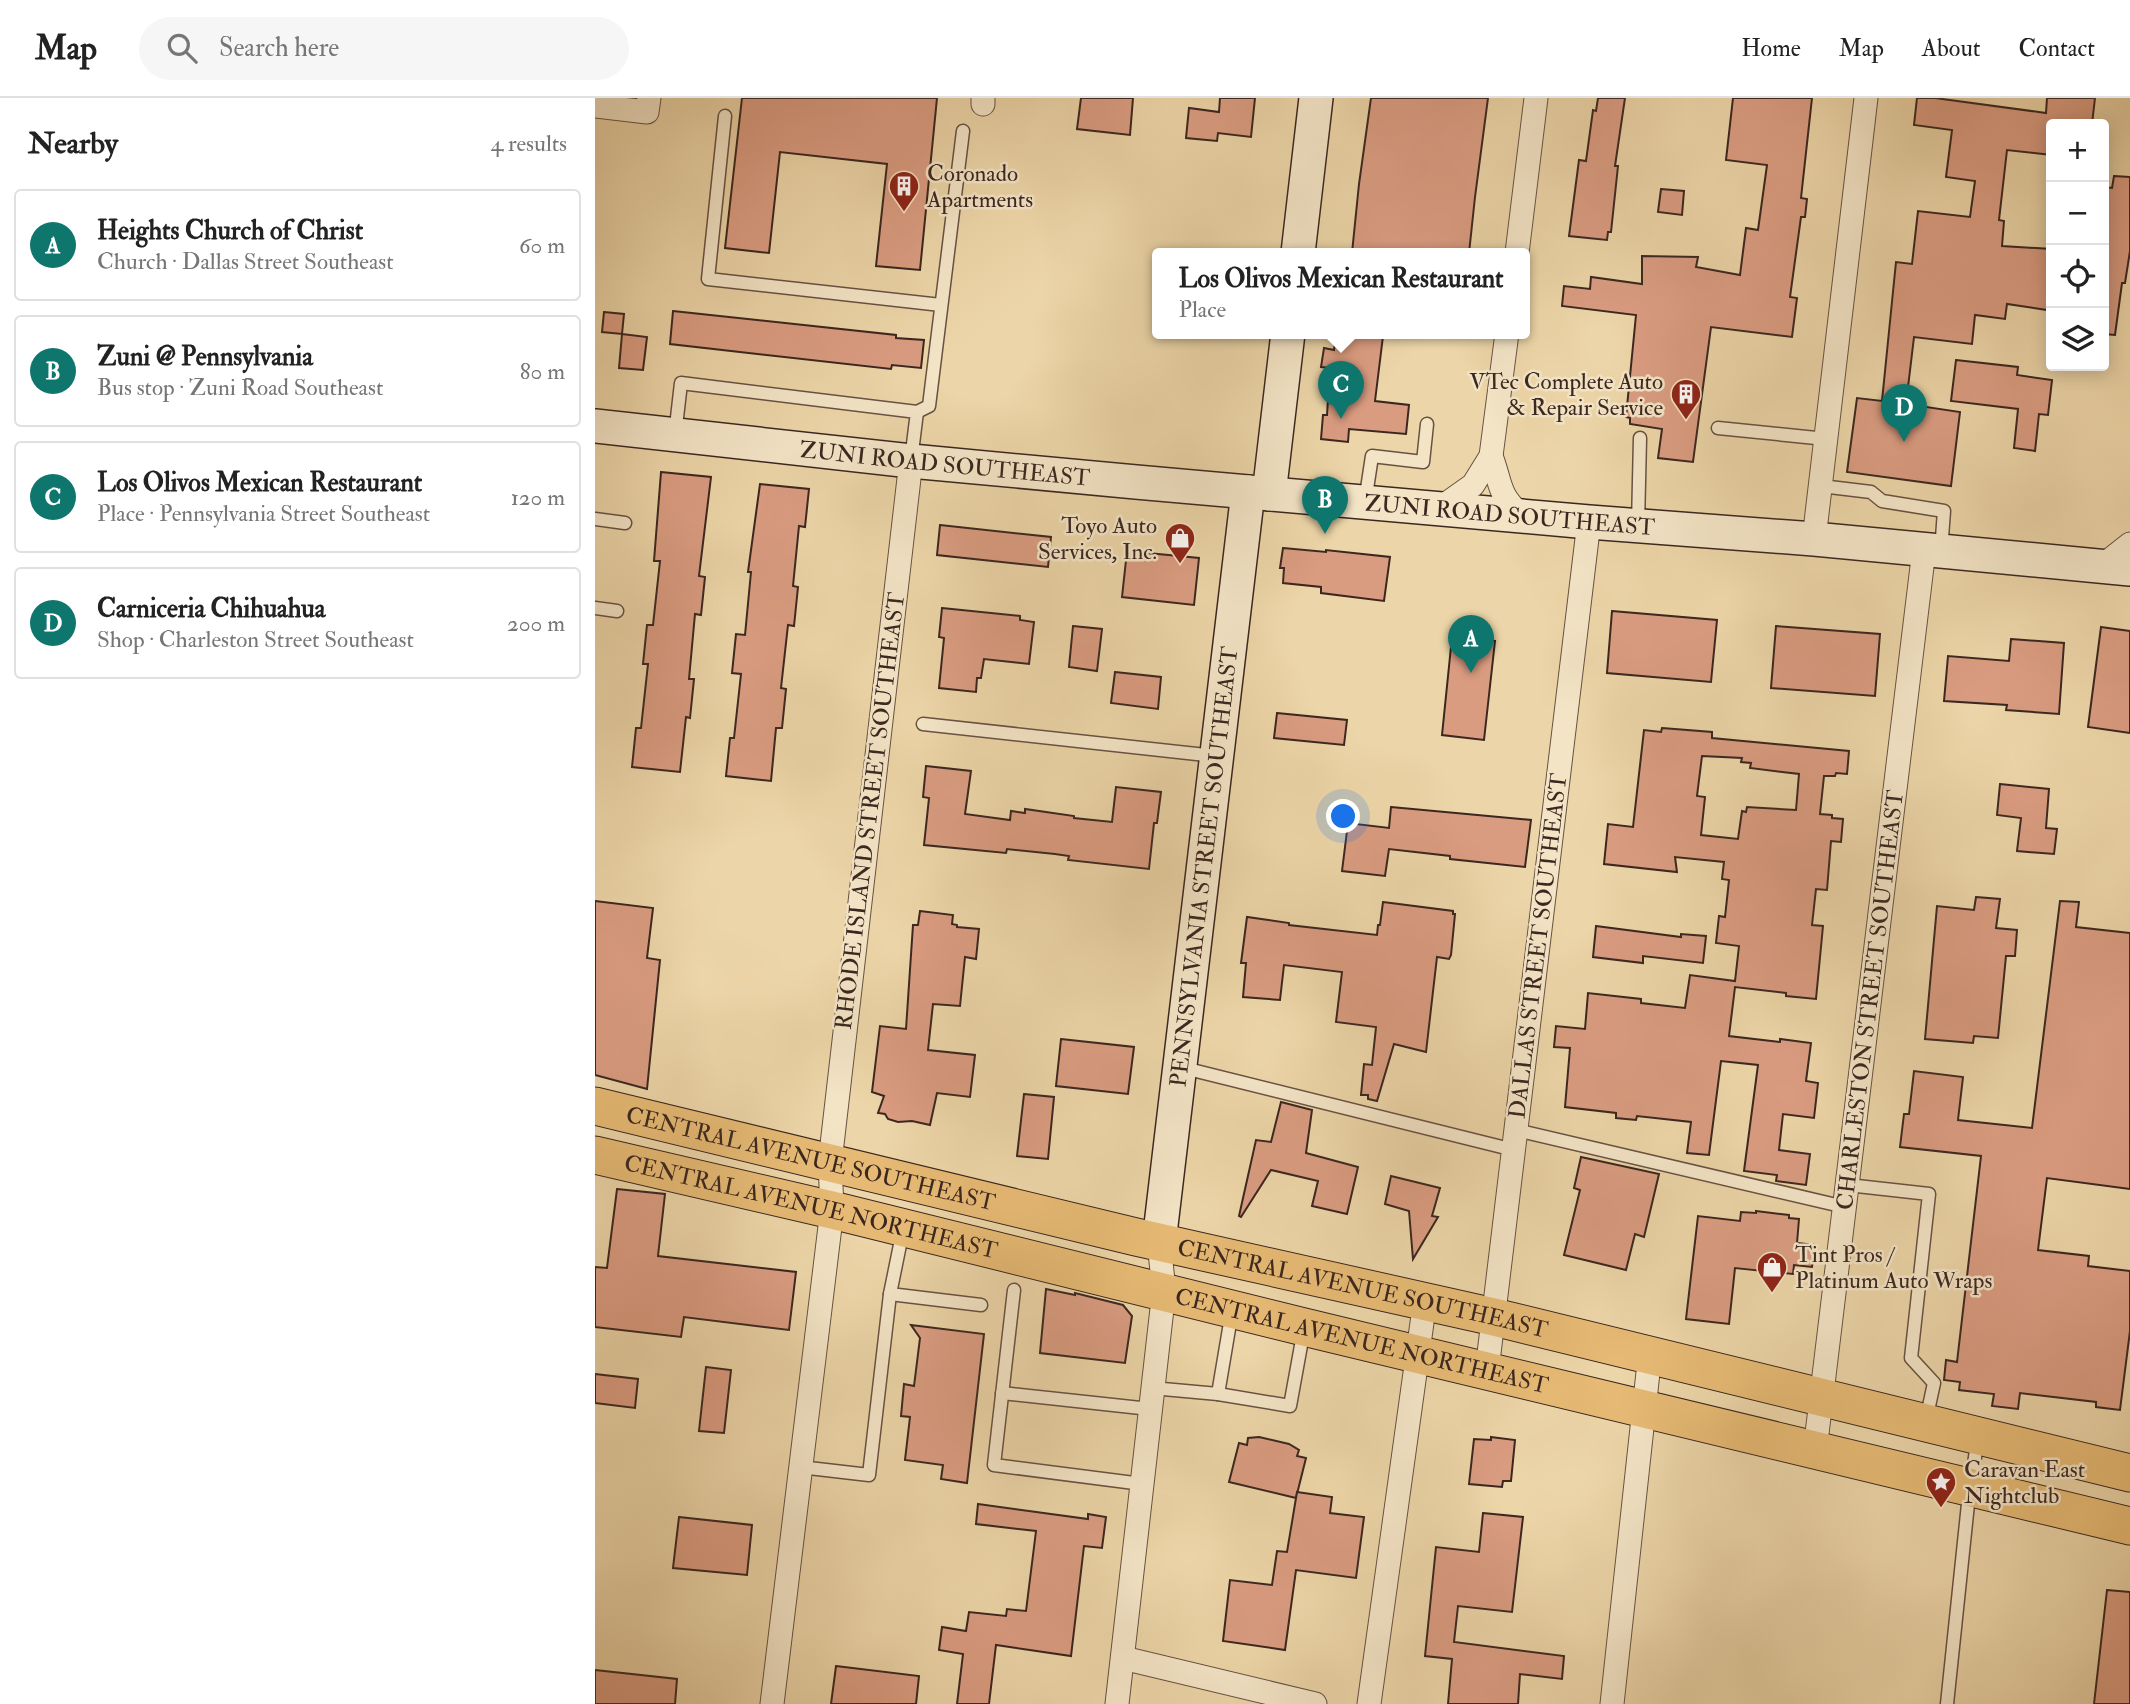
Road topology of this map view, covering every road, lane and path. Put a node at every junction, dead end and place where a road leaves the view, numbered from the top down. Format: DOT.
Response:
graph roads {
  1 [pos="1316,98"];
  2 [pos="1536,98"];
  3 [pos="1866,98"];
  4 [pos="648,105"];
  5 [pos="595,106"];
  6 [pos="725,116"];
  7 [pos="963,131"];
  8 [pos="1299,248"];
  9 [pos="1518,248"];
  10 [pos="941,305"];
  11 [pos="1287,339"];
  12 [pos="1506,339"];
  13 [pos="917,412"];
  14 [pos="1427,424"];
  15 [pos="595,426"];
  16 [pos="1718,428"];
  17 [pos="675,435"];
  18 [pos="1640,438"];
  19 [pos="1826,439"];
  20 [pos="1492,456"];
  21 [pos="911,461"];
  22 [pos="1821,486"];
  23 [pos="1258,493"];
  24 [pos="1365,502"];
  25 [pos="1439,509"];
  26 [pos="1522,516"];
  27 [pos="595,519"];
  28 [pos="1588,522"];
  29 [pos="625,523"];
  30 [pos="1638,526"];
  31 [pos="1814,539"];
  32 [pos="2130,544"];
  33 [pos="1932,551"];
  34 [pos="2116,568"];
  35 [pos="595,608"];
  36 [pos="617,611"];
  37 [pos="923,724"];
  38 [pos="1216,757"];
  39 [pos="1180,1067"];
  40 [pos="595,1106"];
  41 [pos="1515,1140"];
  42 [pos="595,1156"];
  43 [pos="830,1162"];
  44 [pos="1846,1196"];
  45 [pos="832,1210"];
  46 [pos="904,1227"];
  47 [pos="1160,1242"];
  48 [pos="1014,1290"];
  49 [pos="1164,1292"];
  50 [pos="890,1294"];
  51 [pos="1425,1301"];
  52 [pos="981,1305"];
  53 [pos="1232,1308"];
  54 [pos="1494,1317"];
  55 [pos="1304,1326"];
  56 [pos="1416,1353"];
  57 [pos="1650,1354"];
  58 [pos="1487,1370"];
  59 [pos="1002,1393"];
  60 [pos="1218,1394"];
  61 [pos="1822,1397"];
  62 [pos="1151,1398"];
  63 [pos="1644,1408"];
  64 [pos="1926,1423"];
  65 [pos="1978,1437"];
  66 [pos="1815,1450"];
  67 [pos="800,1467"];
  68 [pos="2130,1473"];
  69 [pos="1142,1484"];
  70 [pos="1970,1487"];
  71 [pos="2130,1526"];
  72 [pos="1123,1658"];
  73 [pos="772,1704"];
  74 [pos="1117,1704"];
  75 [pos="1310,1704"];
  76 [pos="1370,1704"];
  77 [pos="1612,1704"];
  78 [pos="1947,1704"];
  1 -- 8 [label="street"];
  2 -- 9 [label="street"];
  3 -- 19 [label="street"];
  4 -- 5 [label="street"];
  6 -- 10 [label="lane"];
  7 -- 10 [label="lane"];
  10 -- 13 [label="lane"];
  11 -- 23 [label="street, PENNSYLVANIA STREET SOUTHEAST"];
  12 -- 20 [label="street"];
  13 -- 17 [label="lane"];
  13 -- 21 [label="lane"];
  14 -- 24 [label="lane"];
  15 -- 17 [label="street, ZUNI ROAD SOUTHEAST"];
  16 -- 19 [label="lane"];
  17 -- 21 [label="street, ZUNI ROAD SOUTHEAST"];
  18 -- 30 [label="lane"];
  19 -- 22 [label="street"];
  20 -- 25 [label="street"];
  20 -- 26 [label="street"];
  21 -- 23 [label="street, ZUNI ROAD SOUTHEAST"];
  21 -- 43 [label="street, RHODE ISLAND STREET SOUTHEAST"];
  22 -- 31 [label="street"];
  22 -- 33 [label="lane"];
  23 -- 24 [label="street, ZUNI ROAD SOUTHEAST"];
  23 -- 38 [label="street, PENNSYLVANIA STREET SOUTHEAST"];
  24 -- 25 [label="street, ZUNI ROAD SOUTHEAST"];
  25 -- 26 [label="street, ZUNI ROAD SOUTHEAST"];
  26 -- 28 [label="street, ZUNI ROAD SOUTHEAST"];
  27 -- 29 [label="lane"];
  28 -- 30 [label="street, ZUNI ROAD SOUTHEAST"];
  28 -- 41 [label="street, DALLAS STREET SOUTHEAST"];
  30 -- 31 [label="street, ZUNI ROAD SOUTHEAST"];
  31 -- 33 [label="street, ZUNI ROAD SOUTHEAST"];
  32 -- 34 [label="street"];
  33 -- 34 [label="street, ZUNI ROAD SOUTHEAST"];
  33 -- 44 [label="street, CHARLESTON STREET SOUTHEAST"];
  35 -- 36 [label="lane"];
  37 -- 38 [label="lane"];
  38 -- 39 [label="street, PENNSYLVANIA STREET SOUTHEAST"];
  39 -- 41 [label="lane"];
  39 -- 47 [label="street, PENNSYLVANIA STREET SOUTHEAST"];
  40 -- 43 [label="main road, CENTRAL AVENUE SOUTHEAST"];
  41 -- 44 [label="lane"];
  41 -- 54 [label="street, DALLAS STREET SOUTHEAST"];
  42 -- 45 [label="main road, CENTRAL AVENUE NORTHEAST"];
  43 -- 45 [label="street, RHODE ISLAND STREET SOUTHEAST"];
  43 -- 47 [label="main road, CENTRAL AVENUE SOUTHEAST"];
  44 -- 61 [label="street, CHARLESTON STREET SOUTHEAST"];
  44 -- 64 [label="lane"];
  45 -- 46 [label="main road, CENTRAL AVENUE NORTHEAST"];
  45 -- 67 [label="street, RHODE ISLAND STREET SOUTHEAST"];
  46 -- 49 [label="main road, CENTRAL AVENUE NORTHEAST"];
  46 -- 50 [label="lane"];
  47 -- 49 [label="street"];
  47 -- 51 [label="main road, CENTRAL AVENUE SOUTHEAST"];
  48 -- 59 [label="lane"];
  49 -- 53 [label="main road, CENTRAL AVENUE NORTHEAST"];
  49 -- 62 [label="street"];
  50 -- 52 [label="lane"];
  50 -- 67 [label="lane"];
  51 -- 54 [label="main road, CENTRAL AVENUE SOUTHEAST"];
  51 -- 56 [label="street"];
  53 -- 55 [label="main road, CENTRAL AVENUE NORTHEAST"];
  53 -- 60 [label="lane"];
  54 -- 57 [label="main road, CENTRAL AVENUE SOUTHEAST"];
  54 -- 58 [label="street, DALLAS STREET SOUTHEAST"];
  55 -- 56 [label="main road, CENTRAL AVENUE NORTHEAST"];
  55 -- 60 [label="lane"];
  56 -- 58 [label="main road, CENTRAL AVENUE NORTHEAST"];
  56 -- 76 [label="street"];
  57 -- 61 [label="main road, CENTRAL AVENUE SOUTHEAST"];
  57 -- 63 [label="street"];
  58 -- 63 [label="main road, CENTRAL AVENUE NORTHEAST"];
  59 -- 62 [label="lane"];
  59 -- 69 [label="lane"];
  60 -- 62 [label="lane"];
  61 -- 64 [label="main road, CENTRAL AVENUE SOUTHEAST"];
  61 -- 66 [label="street, CHARLESTON STREET SOUTHEAST"];
  62 -- 69 [label="street"];
  63 -- 66 [label="main road, CENTRAL AVENUE NORTHEAST"];
  63 -- 77 [label="street"];
  64 -- 65 [label="main road, CENTRAL AVENUE SOUTHEAST"];
  65 -- 68 [label="main road, CENTRAL AVENUE SOUTHEAST"];
  65 -- 70 [label="lane"];
  66 -- 70 [label="main road, CENTRAL AVENUE NORTHEAST"];
  67 -- 73 [label="street, RHODE ISLAND STREET SOUTHEAST"];
  69 -- 72 [label="street"];
  70 -- 71 [label="main road, CENTRAL AVENUE NORTHEAST"];
  70 -- 78 [label="lane"];
  72 -- 74 [label="street"];
  72 -- 75 [label="street"];
}
